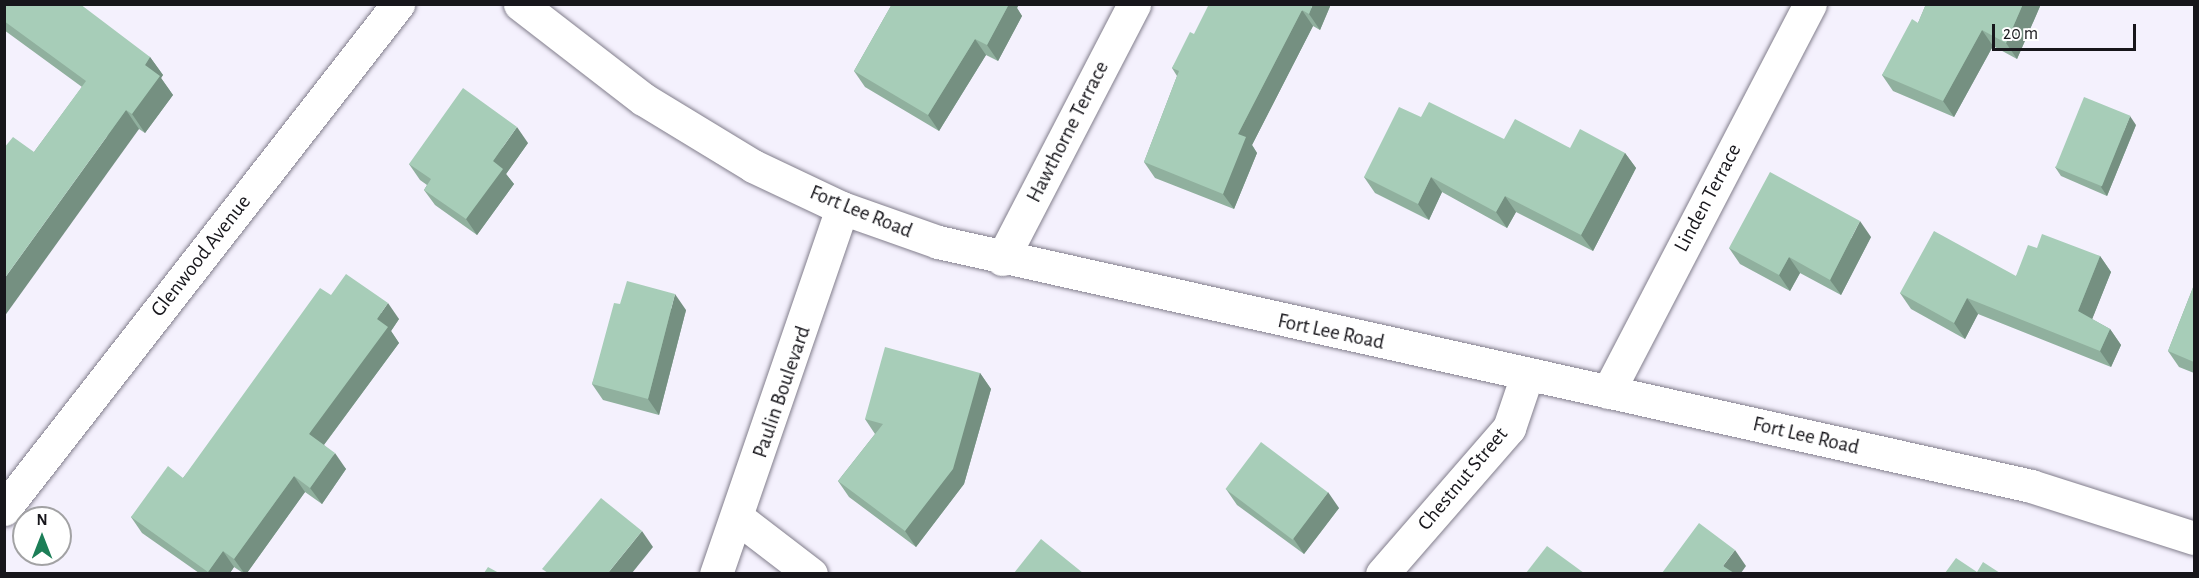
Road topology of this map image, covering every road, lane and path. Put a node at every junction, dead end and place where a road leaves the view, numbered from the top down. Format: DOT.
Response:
graph roads {
  1 [pos="398,4"];
  2 [pos="520,4"];
  3 [pos="1134,4"];
  4 [pos="1810,4"];
  5 [pos="842,208"];
  6 [pos="1002,259"];
  7 [pos="1527,375"];
  8 [pos="1608,392"];
  9 [pos="4,509"];
  10 [pos="738,518"];
  11 [pos="2194,538"];
  12 [pos="716,573"];
  13 [pos="811,573"];
  14 [pos="1382,573"];
  1 -- 9 [label="street, Glenwood Avenue"];
  2 -- 5 [label="street, Fort Lee Road"];
  3 -- 6 [label="street, Hawthorne Terrace"];
  4 -- 8 [label="street, Linden Terrace"];
  5 -- 6 [label="street, Fort Lee Road"];
  5 -- 10 [label="street, Paulin Boulevard"];
  6 -- 7 [label="street, Fort Lee Road"];
  7 -- 8 [label="street, Fort Lee Road"];
  7 -- 14 [label="street, Chestnut Street"];
  8 -- 11 [label="street, Fort Lee Road"];
  10 -- 12 [label="street, Paulin Boulevard"];
  10 -- 13 [label="street"];
}
